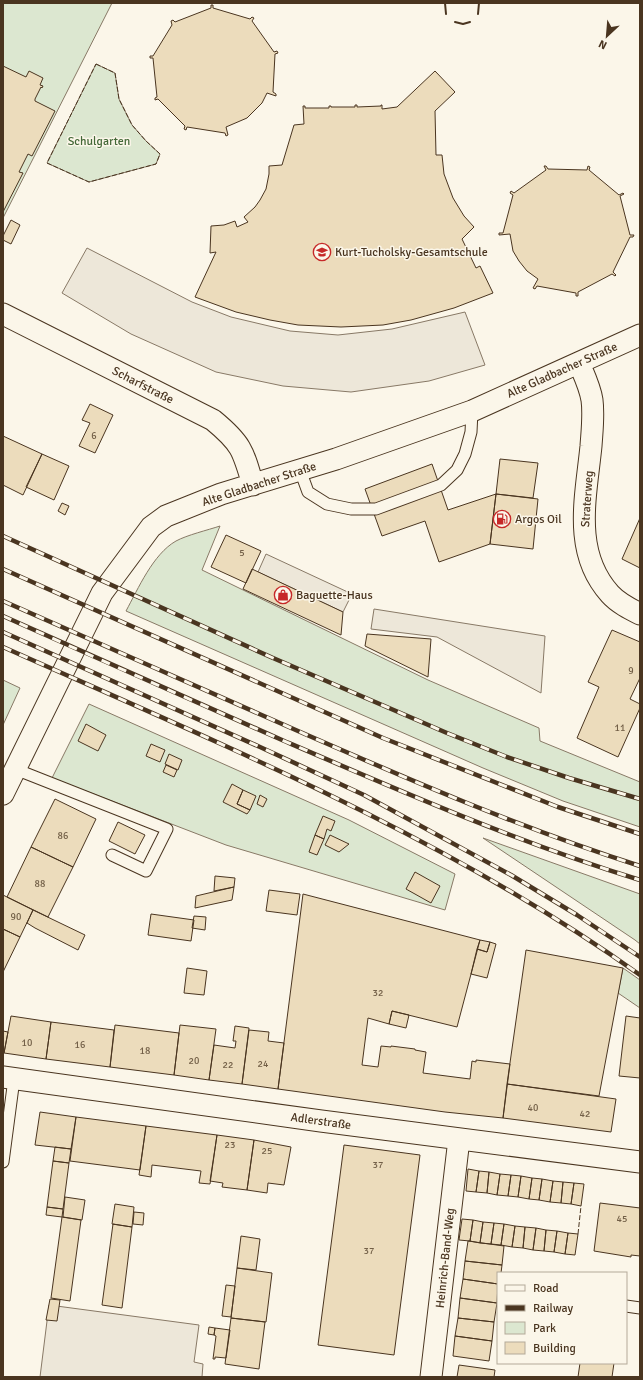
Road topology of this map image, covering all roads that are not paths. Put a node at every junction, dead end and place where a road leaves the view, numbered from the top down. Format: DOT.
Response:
graph roads {
  1 [pos="3,314"];
  2 [pos="640,336"];
  3 [pos="579,363"];
  4 [pos="472,411"];
  5 [pos="300,470"];
  6 [pos="253,485"];
  7 [pos="640,614"];
  8 [pos="9,766"];
  9 [pos="3,794"];
  10 [pos="112,855"];
  11 [pos="9,1078"];
  12 [pos="459,1139"];
  13 [pos="3,1162"];
  14 [pos="640,1162"];
  15 [pos="627,1306"];
  16 [pos="640,1308"];
  17 [pos="431,1377"];
  1 -- 6 [label="street, Scharfstraße"];
  2 -- 3 [label="street, Alte Gladbacher Straße"];
  3 -- 4 [label="street, Alte Gladbacher Straße"];
  3 -- 7 [label="street, Straterweg"];
  4 -- 5 [label="street, Alte Gladbacher Straße"];
  4 -- 5 [label="lane"];
  5 -- 6 [label="street, Alte Gladbacher Straße"];
  6 -- 8 [label="street, Alte Gladbacher Straße"];
  8 -- 9 [label="street, Alte Gladbacher Straße"];
  8 -- 10 [label="lane"];
  11 -- 12 [label="street, Adlerstraße"];
  11 -- 13 [label="lane"];
  12 -- 14 [label="street, Adlerstraße"];
  12 -- 17 [label="street, Heinrich-Band-Weg"];
  15 -- 16 [label="lane"];
}
